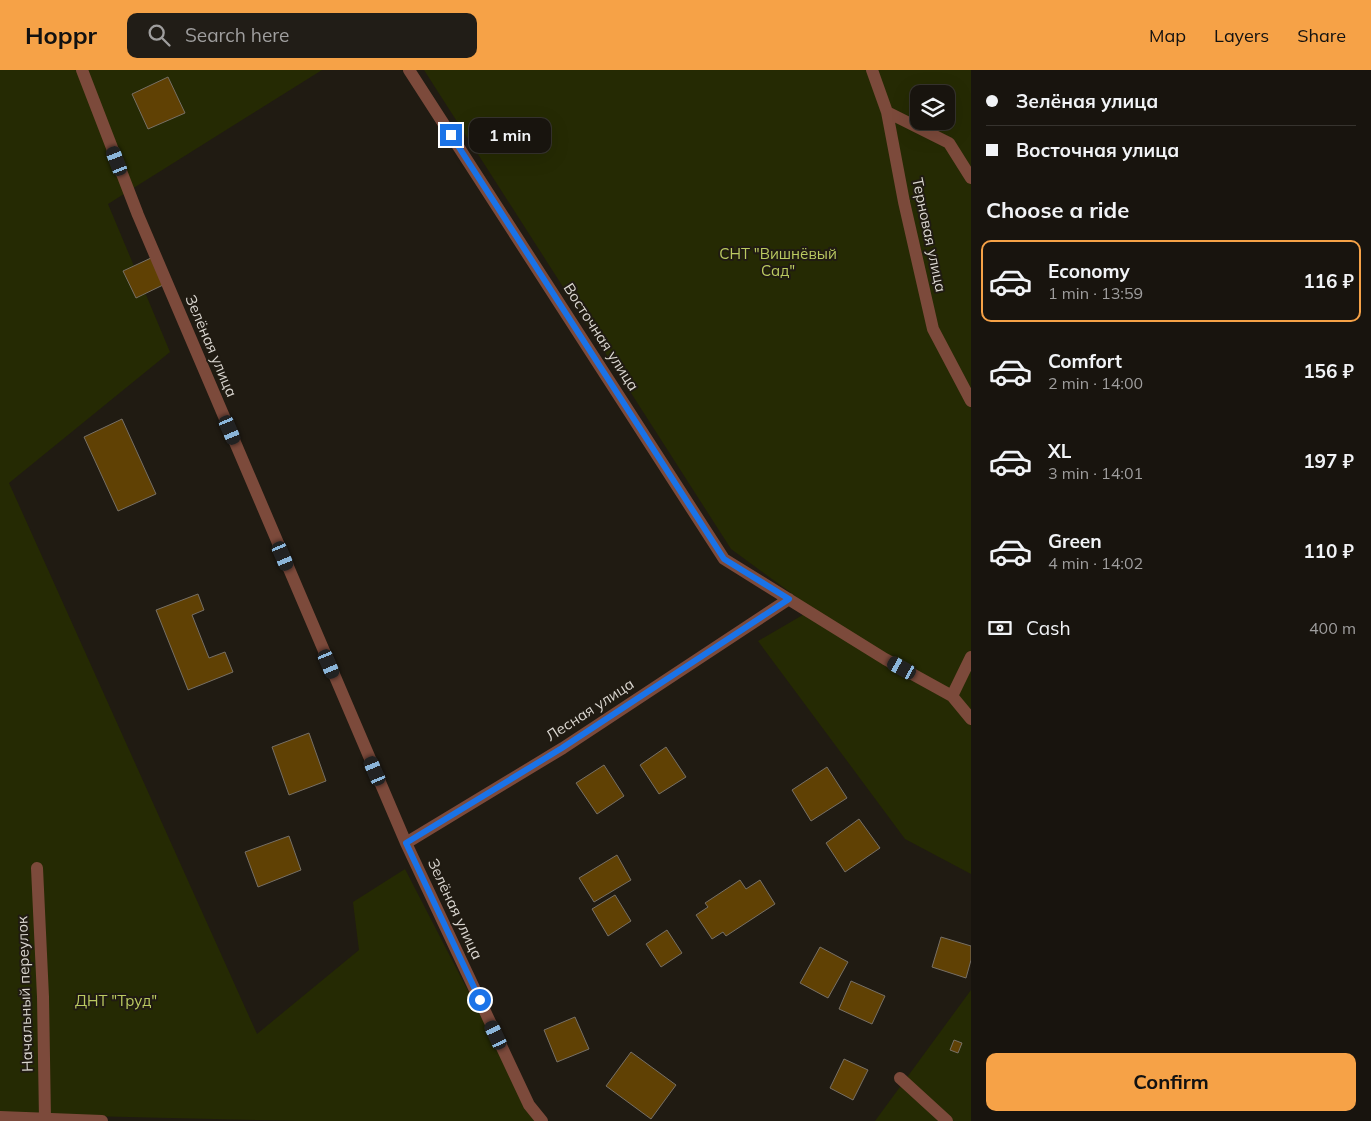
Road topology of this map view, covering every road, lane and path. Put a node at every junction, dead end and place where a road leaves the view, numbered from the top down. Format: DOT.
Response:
graph roads {
  1 [pos="82,70"];
  2 [pos="408,70"];
  3 [pos="872,70"];
  4 [pos="887,112"];
  5 [pos="971,178"];
  6 [pos="971,401"];
  7 [pos="789,599"];
  8 [pos="971,657"];
  9 [pos="952,696"];
  10 [pos="971,719"];
  11 [pos="406,843"];
  12 [pos="36,868"];
  13 [pos="900,1078"];
  14 [pos="0,1117"];
  15 [pos="45,1119"];
  16 [pos="102,1121"];
  17 [pos="542,1121"];
  18 [pos="947,1121"];
  1 -- 11 [label="street, Зелёная улица"];
  2 -- 7 [label="street, Восточная улица"];
  3 -- 4 [label="street, Терновая улица"];
  4 -- 5 [label="street"];
  4 -- 6 [label="street, Терновая улица"];
  7 -- 9 [label="street, Восточная улица"];
  7 -- 11 [label="street, Лесная улица"];
  8 -- 9 [label="street"];
  9 -- 10 [label="street"];
  11 -- 17 [label="street, Зелёная улица"];
  12 -- 15 [label="street, Начальный переулок"];
  13 -- 18 [label="street"];
  14 -- 15 [label="street"];
  15 -- 16 [label="street"];
}
